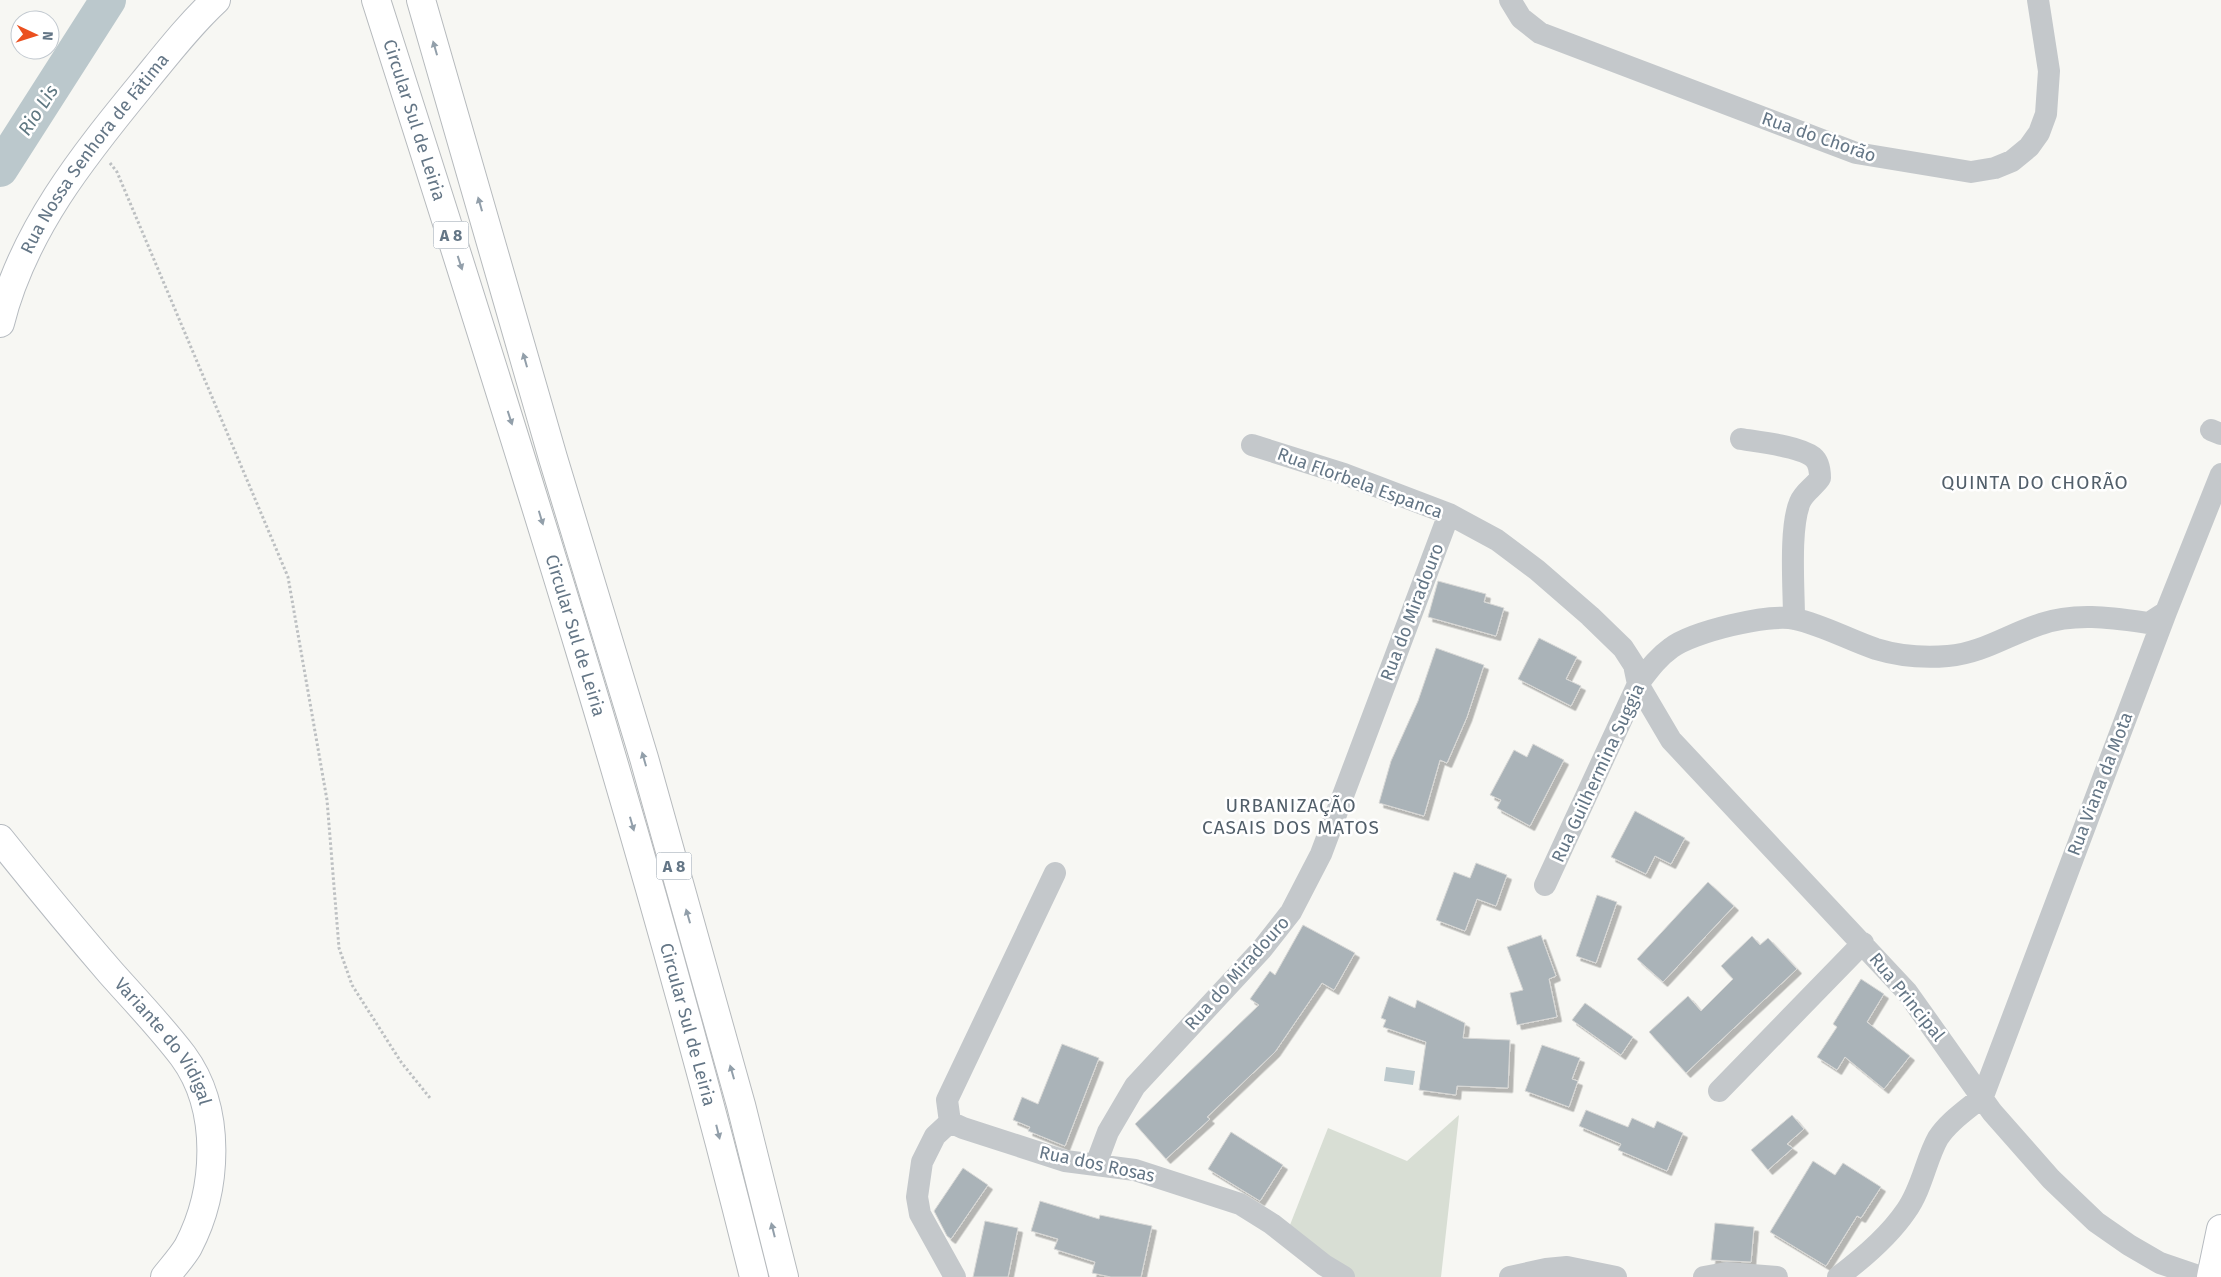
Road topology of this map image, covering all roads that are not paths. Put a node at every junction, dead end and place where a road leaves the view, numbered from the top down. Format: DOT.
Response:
graph roads {
  1 [pos="216,0"];
  2 [pos="376,0"];
  3 [pos="421,0"];
  4 [pos="1510,0"];
  5 [pos="2038,0"];
  6 [pos="0,324"];
  7 [pos="1741,439"];
  8 [pos="1252,445"];
  9 [pos="2221,474"];
  10 [pos="1449,514"];
  11 [pos="2166,612"];
  12 [pos="1794,619"];
  13 [pos="1638,684"];
  14 [pos="0,838"];
  15 [pos="1055,873"];
  16 [pos="1546,885"];
  17 [pos="1863,943"];
  18 [pos="1719,1091"];
  19 [pos="1982,1096"];
  20 [pos="950,1122"];
  21 [pos="1096,1164"];
  22 [pos="2221,1229"];
  23 [pos="165,1277"];
  24 [pos="754,1277"];
  25 [pos="784,1277"];
  26 [pos="955,1277"];
  27 [pos="1344,1277"];
  28 [pos="1510,1277"];
  29 [pos="1616,1277"];
  30 [pos="1704,1277"];
  31 [pos="1777,1277"];
  32 [pos="1838,1277"];
  33 [pos="2201,1277"];
  34 [pos="2211,1277"];
  1 -- 6 [label="main road, Rua Nossa Senhora de Fátima"];
  2 -- 24 [label="main road, Circular Sul de Leiria / A 8, one-way"];
  25 -- 3 [label="main road, Circular Sul de Leiria / A 8, one-way"];
  4 -- 5 [label="street, Rua do Chorão"];
  7 -- 12 [label="street"];
  8 -- 10 [label="street, Rua Florbela Espanca"];
  9 -- 11 [label="street, Rua Viana da Mota"];
  10 -- 13 [label="street, Rua Florbela Espanca"];
  10 -- 21 [label="street, Rua do Miradouro"];
  11 -- 12 [label="street, Rua Guilhermina Suggia"];
  11 -- 19 [label="street, Rua Viana da Mota"];
  12 -- 13 [label="street, Rua Guilhermina Suggia"];
  13 -- 16 [label="street, Rua Guilhermina Suggia"];
  13 -- 17 [label="street, Rua Principal"];
  14 -- 23 [label="main road, Variante do Vidigal"];
  15 -- 20 [label="street"];
  17 -- 18 [label="street"];
  17 -- 19 [label="street, Rua Principal"];
  19 -- 32 [label="street"];
  19 -- 33 [label="street, Rua Principal"];
  20 -- 21 [label="street, Rua dos Rosas"];
  20 -- 26 [label="street"];
  21 -- 27 [label="street, Rua dos Rosas"];
  22 -- 34 [label="main road"];
  28 -- 29 [label="street"];
  30 -- 31 [label="street"];
}
